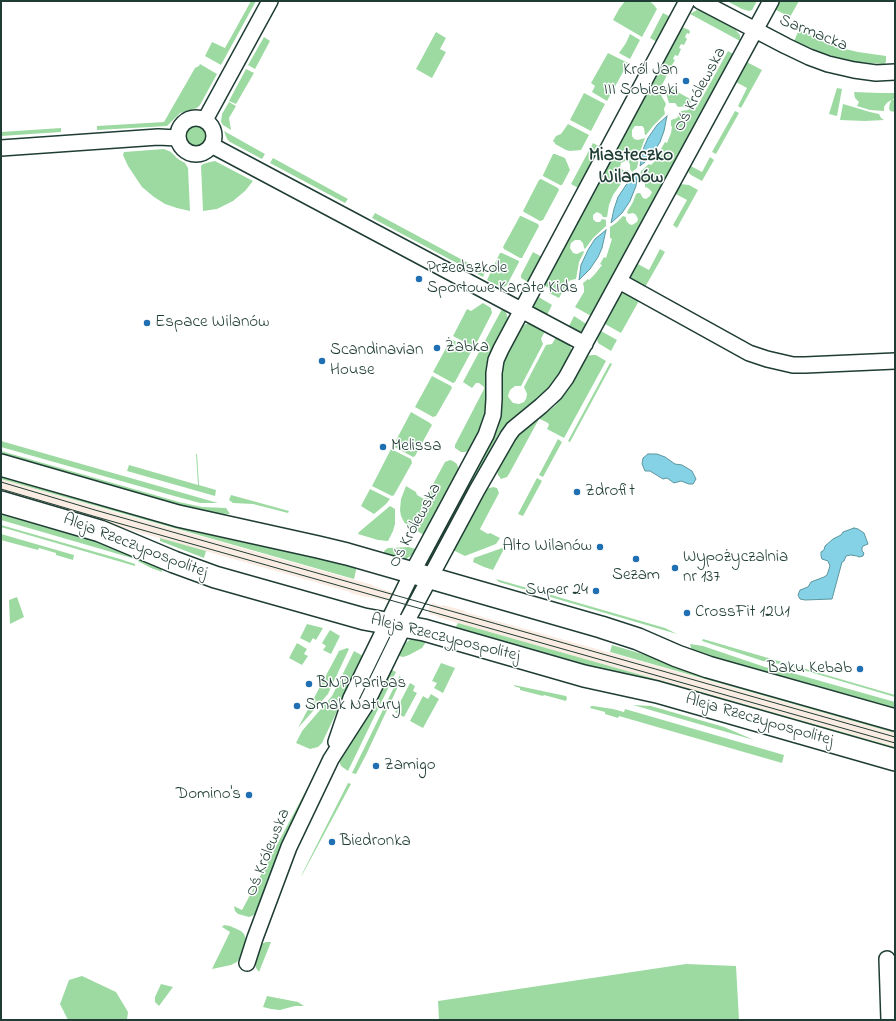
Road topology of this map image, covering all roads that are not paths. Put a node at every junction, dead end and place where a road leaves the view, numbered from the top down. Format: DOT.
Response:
graph roads {
  1 [pos="270,1"];
  2 [pos="687,1"];
  3 [pos="700,1"];
  4 [pos="771,1"];
  5 [pos="755,30"];
  6 [pos="895,72"];
  7 [pos="205,120"];
  8 [pos="178,138"];
  9 [pos="213,146"];
  10 [pos="1,148"];
  11 [pos="619,281"];
  12 [pos="521,310"];
  13 [pos="585,344"];
  14 [pos="895,361"];
  15 [pos="1,465"];
  16 [pos="1,502"];
  17 [pos="421,576"];
  18 [pos="395,625"];
  19 [pos="895,720"];
  20 [pos="895,760"];
  21 [pos="887,959"];
  22 [pos="247,963"];
  23 [pos="889,1020"];
  1 -- 7 [label="street"];
  2 -- 12 [label="street, Oś Królewska"];
  3 -- 5 [label="street, Sarmacka"];
  4 -- 5 [label="street, Oś Królewska"];
  5 -- 6 [label="street, Sarmacka"];
  5 -- 11 [label="street, Oś Królewska"];
  7 -- 8 [label="street"];
  7 -- 9 [label="street"];
  8 -- 9 [label="street"];
  8 -- 10 [label="street"];
  9 -- 12 [label="street"];
  11 -- 13 [label="street, Oś Królewska"];
  11 -- 14 [label="street"];
  12 -- 13 [label="street"];
  12 -- 17 [label="street, Oś Królewska"];
  13 -- 17 [label="street, Oś Królewska"];
  15 -- 17 [label="street, Aleja Rzeczypospolitej"];
  16 -- 18 [label="street, Aleja Rzeczypospolitej"];
  17 -- 18 [label="street, Oś Królewska"];
  17 -- 19 [label="street, Aleja Rzeczypospolitej"];
  18 -- 20 [label="street, Aleja Rzeczypospolitej"];
  18 -- 22 [label="street, Oś Królewska"];
  21 -- 23 [label="street"];
}
